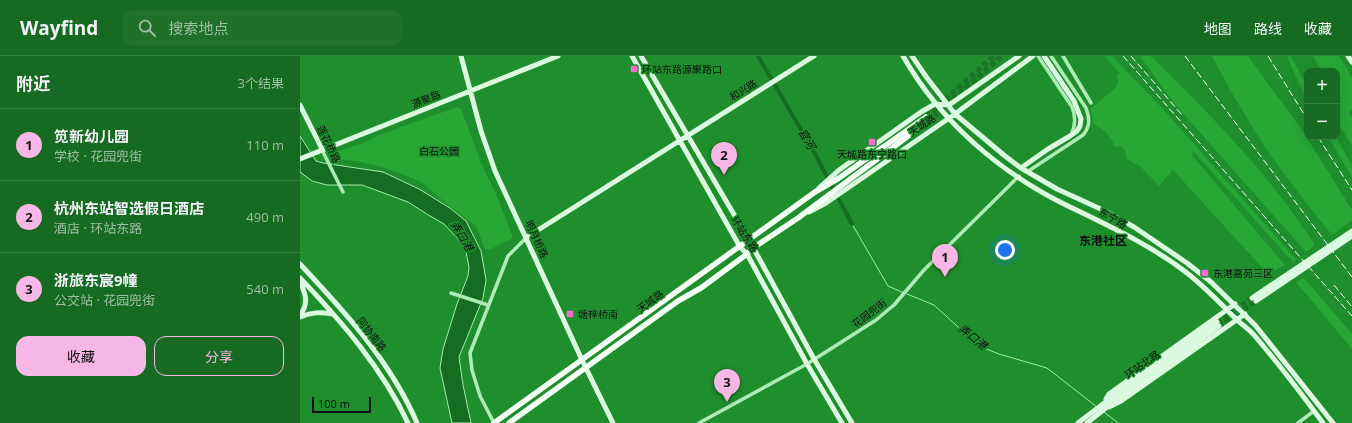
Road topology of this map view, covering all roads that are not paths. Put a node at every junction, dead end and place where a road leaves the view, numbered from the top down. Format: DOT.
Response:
graph roads {
  1 [pos="461,56"];
  2 [pos="558,56"];
  3 [pos="632,56"];
  4 [pos="641,56"];
  5 [pos="814,56"];
  6 [pos="903,56"];
  7 [pos="912,56"];
  8 [pos="1019,56"];
  9 [pos="1033,56"];
  10 [pos="1038,56"];
  11 [pos="1044,56"];
  12 [pos="1051,56"];
  13 [pos="1063,56"];
  14 [pos="1348,56"];
  15 [pos="1352,62"];
  16 [pos="470,91"];
  17 [pos="1091,103"];
  18 [pos="935,104"];
  19 [pos="949,105"];
  20 [pos="300,106"];
  21 [pos="955,114"];
  22 [pos="948,118"];
  23 [pos="688,135"];
  24 [pos="1070,136"];
  25 [pos="681,140"];
  26 [pos="322,149"];
  27 [pos="300,159"];
  28 [pos="1021,168"];
  29 [pos="1027,172"];
  30 [pos="836,176"];
  31 [pos="1018,176"];
  32 [pos="843,188"];
  33 [pos="342,190"];
  34 [pos="815,192"];
  35 [pos="1352,231"];
  36 [pos="1352,236"];
  37 [pos="527,237"];
  38 [pos="749,240"];
  39 [pos="740,247"];
  40 [pos="753,248"];
  41 [pos="747,254"];
  42 [pos="300,264"];
  43 [pos="300,278"];
  44 [pos="300,282"];
  45 [pos="450,293"];
  46 [pos="1235,304"];
  47 [pos="488,305"];
  48 [pos="1227,309"];
  49 [pos="333,314"];
  50 [pos="1244,314"];
  51 [pos="300,316"];
  52 [pos="1236,320"];
  53 [pos="814,359"];
  54 [pos="582,360"];
  55 [pos="807,364"];
  56 [pos="586,368"];
  57 [pos="1103,403"];
  58 [pos="1109,406"];
  59 [pos="1314,411"];
  60 [pos="1089,422"];
  61 [pos="408,423"];
  62 [pos="417,423"];
  63 [pos="494,423"];
  64 [pos="509,423"];
  65 [pos="613,423"];
  66 [pos="698,423"];
  67 [pos="842,423"];
  68 [pos="852,423"];
  69 [pos="1078,423"];
  70 [pos="1298,423"];
  71 [pos="1323,423"];
  72 [pos="1333,423"];
  1 -- 16 [label="main road, 明月桥路"];
  2 -- 16 [label="main road, 源聚路"];
  3 -- 25 [label="main road, 环站东路"];
  4 -- 23 [label="main road, 环站东路"];
  5 -- 23 [label="main road, 和兴路"];
  6 -- 18 [label="main road, 东宁路"];
  7 -- 19 [label="main road, 东宁路"];
  8 -- 19 [label="main road"];
  9 -- 21 [label="main road, 天城路"];
  10 -- 24 [label="street"];
  11 -- 24 [label="main road"];
  12 -- 29 [label="street"];
  13 -- 17 [label="street"];
  14 -- 15 [label="main road"];
  16 -- 26 [label="main road, 源聚路"];
  16 -- 37 [label="main road, 明月桥路"];
  18 -- 19 [label="main road, 天城路"];
  18 -- 22 [label="main road, 东宁路"];
  18 -- 30 [label="main road, 天城路"];
  19 -- 21 [label="main road, 东宁路"];
  20 -- 26 [label="main road, 莲花桥路"];
  21 -- 22 [label="main road, 天城路"];
  21 -- 28 [label="main road, 东宁路"];
  22 -- 31 [label="main road, 东宁路"];
  22 -- 32 [label="main road, 天城路"];
  23 -- 25 [label="main road, 和兴路"];
  23 -- 38 [label="main road, 环站东路"];
  24 -- 28 [label="main road"];
  25 -- 37 [label="main road, 和兴路"];
  25 -- 39 [label="main road, 环站东路"];
  26 -- 27 [label="main road, 源聚路"];
  26 -- 33 [label="street, 莲花桥路"];
  28 -- 29 [label="main road, 东宁路"];
  29 -- 46 [label="main road, 东宁路"];
  30 -- 32 [label="main road, 天城路"];
  30 -- 34 [label="main road, 天城路"];
  30 -- 34 [label="main road, 天城路"];
  31 -- 48 [label="main road, 东宁路"];
  31 -- 53 [label="street, 花园兜街"];
  32 -- 40 [label="main road, 天城路"];
  34 -- 38 [label="main road, 天城路"];
  35 -- 36 [label="main road"];
  37 -- 47 [label="street"];
  37 -- 54 [label="main road, 明月桥路"];
  38 -- 39 [label="main road, 天城路"];
  38 -- 40 [label="main road, 环站东路"];
  39 -- 41 [label="main road, 环站东路"];
  39 -- 54 [label="main road, 天城路"];
  40 -- 41 [label="main road, 天城路"];
  40 -- 53 [label="main road, 环站东路"];
  41 -- 55 [label="main road, 环站东路"];
  41 -- 56 [label="main road, 天城路"];
  42 -- 62 [label="main road, 同协南路"];
  43 -- 49 [label="main road, 同协南路"];
  44 -- 51 [label="main road"];
  45 -- 47 [label="street"];
  46 -- 48 [label="main road"];
  46 -- 50 [label="main road, 东宁路"];
  47 -- 63 [label="street"];
  48 -- 52 [label="main road, 东宁路"];
  48 -- 57 [label="main road"];
  49 -- 51 [label="main road"];
  49 -- 61 [label="main road, 同协南路"];
  50 -- 52 [label="main road"];
  50 -- 72 [label="main road, 东宁路"];
  52 -- 58 [label="main road"];
  52 -- 59 [label="main road, 东宁路"];
  53 -- 55 [label="street, 花园兜街"];
  53 -- 68 [label="main road, 环站东路"];
  54 -- 56 [label="main road, 明月桥路"];
  54 -- 63 [label="main road, 天城路"];
  55 -- 66 [label="street, 花园兜街"];
  55 -- 67 [label="main road, 环站东路"];
  56 -- 64 [label="main road, 天城路"];
  56 -- 65 [label="main road, 明月桥路"];
  57 -- 58 [label="main road, 环站北路"];
  57 -- 69 [label="main road, 环站北路"];
  58 -- 60 [label="main road, 环站北路"];
  59 -- 70 [label="street"];
  59 -- 71 [label="main road, 东宁路"];
}
